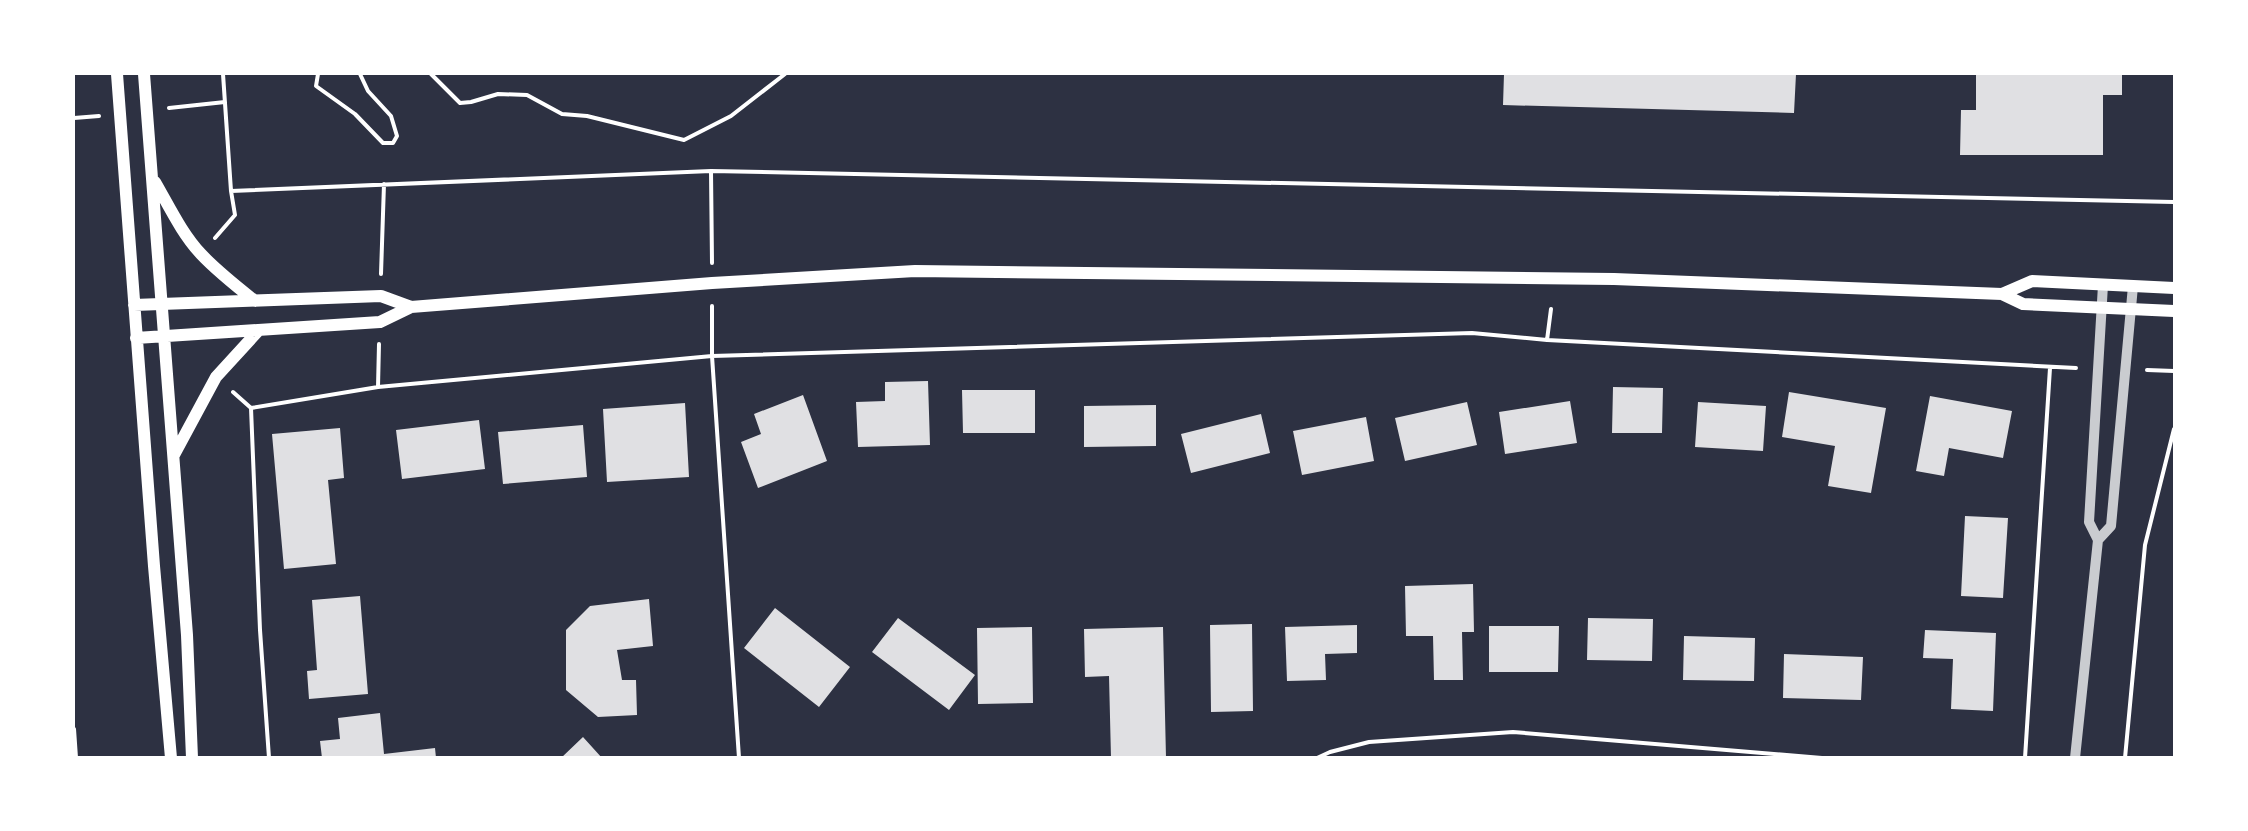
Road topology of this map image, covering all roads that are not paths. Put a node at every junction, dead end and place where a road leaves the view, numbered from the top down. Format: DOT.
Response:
graph roads {
  1 [pos="117,74"];
  2 [pos="144,74"];
  3 [pos="153,179"];
  4 [pos="2103,285"];
  5 [pos="2133,286"];
  6 [pos="2175,288"];
  7 [pos="2002,294"];
  8 [pos="255,300"];
  9 [pos="162,304"];
  10 [pos="134,305"];
  11 [pos="411,307"];
  12 [pos="2102,309"];
  13 [pos="2131,309"];
  14 [pos="2175,311"];
  15 [pos="259,330"];
  16 [pos="165,336"];
  17 [pos="136,338"];
  18 [pos="174,454"];
  19 [pos="2098,540"];
  20 [pos="171,758"];
  21 [pos="192,758"];
  22 [pos="2075,758"];
  1 -- 10 [label="main road"];
  2 -- 3 [label="main road"];
  3 -- 8 [label="main road"];
  3 -- 9 [label="main road"];
  4 -- 5 [label="main road"];
  4 -- 7 [label="main road"];
  4 -- 12 [label="street"];
  5 -- 6 [label="main road"];
  5 -- 13 [label="street"];
  7 -- 11 [label="main road"];
  7 -- 12 [label="main road"];
  8 -- 9 [label="main road"];
  8 -- 11 [label="main road"];
  9 -- 10 [label="main road"];
  9 -- 16 [label="main road"];
  10 -- 17 [label="main road"];
  11 -- 15 [label="main road"];
  12 -- 13 [label="main road"];
  12 -- 19 [label="street"];
  13 -- 14 [label="main road"];
  13 -- 19 [label="street"];
  15 -- 16 [label="main road"];
  15 -- 18 [label="main road"];
  16 -- 17 [label="main road"];
  16 -- 18 [label="main road"];
  17 -- 20 [label="main road"];
  18 -- 21 [label="main road"];
  19 -- 22 [label="street"];
}
